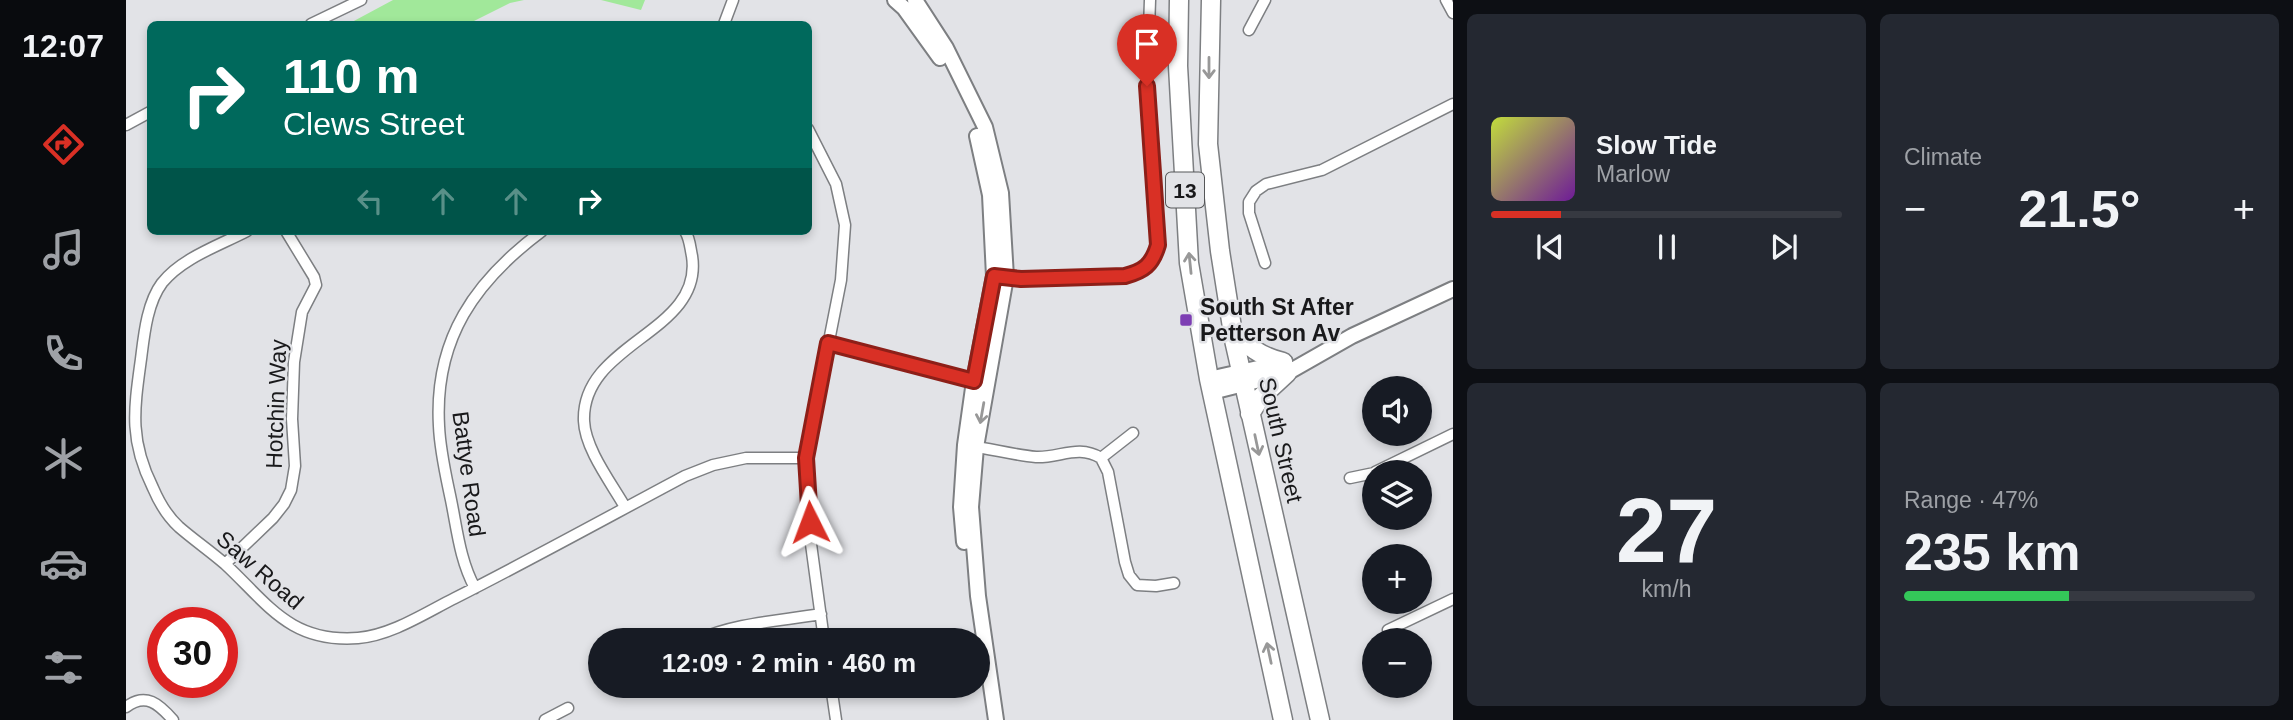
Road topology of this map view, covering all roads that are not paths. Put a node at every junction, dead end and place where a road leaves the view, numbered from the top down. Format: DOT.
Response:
graph roads {
  1 [pos="361,0"];
  2 [pos="733,0"];
  3 [pos="1150,0"];
  4 [pos="1179,0"];
  5 [pos="1211,0"];
  6 [pos="1265,0"];
  7 [pos="907,2"];
  8 [pos="326,21"];
  9 [pos="725,21"];
  10 [pos="1249,30"];
  11 [pos="1453,104"];
  12 [pos="147,114"];
  13 [pos="126,125"];
  14 [pos="812,138"];
  15 [pos="239,235"];
  16 [pos="288,235"];
  17 [pos="537,235"];
  18 [pos="687,235"];
  19 [pos="1265,263"];
  20 [pos="1000,277"];
  21 [pos="1453,289"];
  22 [pos="1232,330"];
  23 [pos="828,343"];
  24 [pos="1285,368"];
  25 [pos="1242,378"];
  26 [pos="981,382"];
  27 [pos="1210,385"];
  28 [pos="1250,414"];
  29 [pos="1133,433"];
  30 [pos="1453,434"];
  31 [pos="971,446"];
  32 [pos="806,458"];
  33 [pos="1101,458"];
  34 [pos="1400,460"];
  35 [pos="1362,476"];
  36 [pos="1350,478"];
  37 [pos="625,508"];
  38 [pos="225,564"];
  39 [pos="1174,583"];
  40 [pos="475,588"];
  41 [pos="1453,599"];
  42 [pos="821,614"];
  43 [pos="735,628"];
  44 [pos="823,628"];
  45 [pos="974,628"];
  46 [pos="1392,628"];
  47 [pos="833,698"];
  48 [pos="985,698"];
  49 [pos="126,707"];
  50 [pos="568,708"];
  51 [pos="173,720"];
  52 [pos="545,720"];
  53 [pos="836,720"];
  54 [pos="988,720"];
  55 [pos="996,720"];
  56 [pos="1283,720"];
  57 [pos="1320,720"];
  1 -- 8 [label="street"];
  2 -- 9 [label="street"];
  3 -- 20 [label="street"];
  27 -- 4 [label="highway, 13, one-way"];
  5 -- 22 [label="highway, South Street / 13, one-way"];
  6 -- 10 [label="street"];
  7 -- 20 [label="street"];
  11 -- 19 [label="street"];
  12 -- 13 [label="street"];
  14 -- 23 [label="street"];
  15 -- 38 [label="street, Saw Road"];
  16 -- 38 [label="street, Hotchin Way"];
  17 -- 40 [label="street, Battye Road"];
  18 -- 37 [label="street"];
  20 -- 26 [label="street"];
  21 -- 24 [label="street"];
  22 -- 24 [label="highway"];
  22 -- 25 [label="highway, South Street / 13"];
  23 -- 26 [label="street"];
  23 -- 32 [label="street"];
  24 -- 25 [label="street"];
  24 -- 28 [label="highway"];
  25 -- 27 [label="street"];
  25 -- 28 [label="highway, South Street / 13"];
  26 -- 31 [label="street"];
  56 -- 27 [label="highway, 13, one-way"];
  28 -- 57 [label="highway, South Street / 13, one-way"];
  29 -- 33 [label="street"];
  30 -- 34 [label="street"];
  31 -- 33 [label="street"];
  31 -- 45 [label="street"];
  31 -- 55 [label="street"];
  32 -- 37 [label="street, Saw Road"];
  32 -- 42 [label="street"];
  33 -- 39 [label="street"];
  35 -- 36 [label="street"];
  37 -- 40 [label="street, Saw Road"];
  38 -- 40 [label="street, Saw Road"];
  41 -- 46 [label="street"];
  42 -- 43 [label="street"];
  42 -- 44 [label="street"];
  47 -- 53 [label="street"];
  48 -- 54 [label="street"];
  49 -- 51 [label="street"];
  50 -- 52 [label="street"];
}
